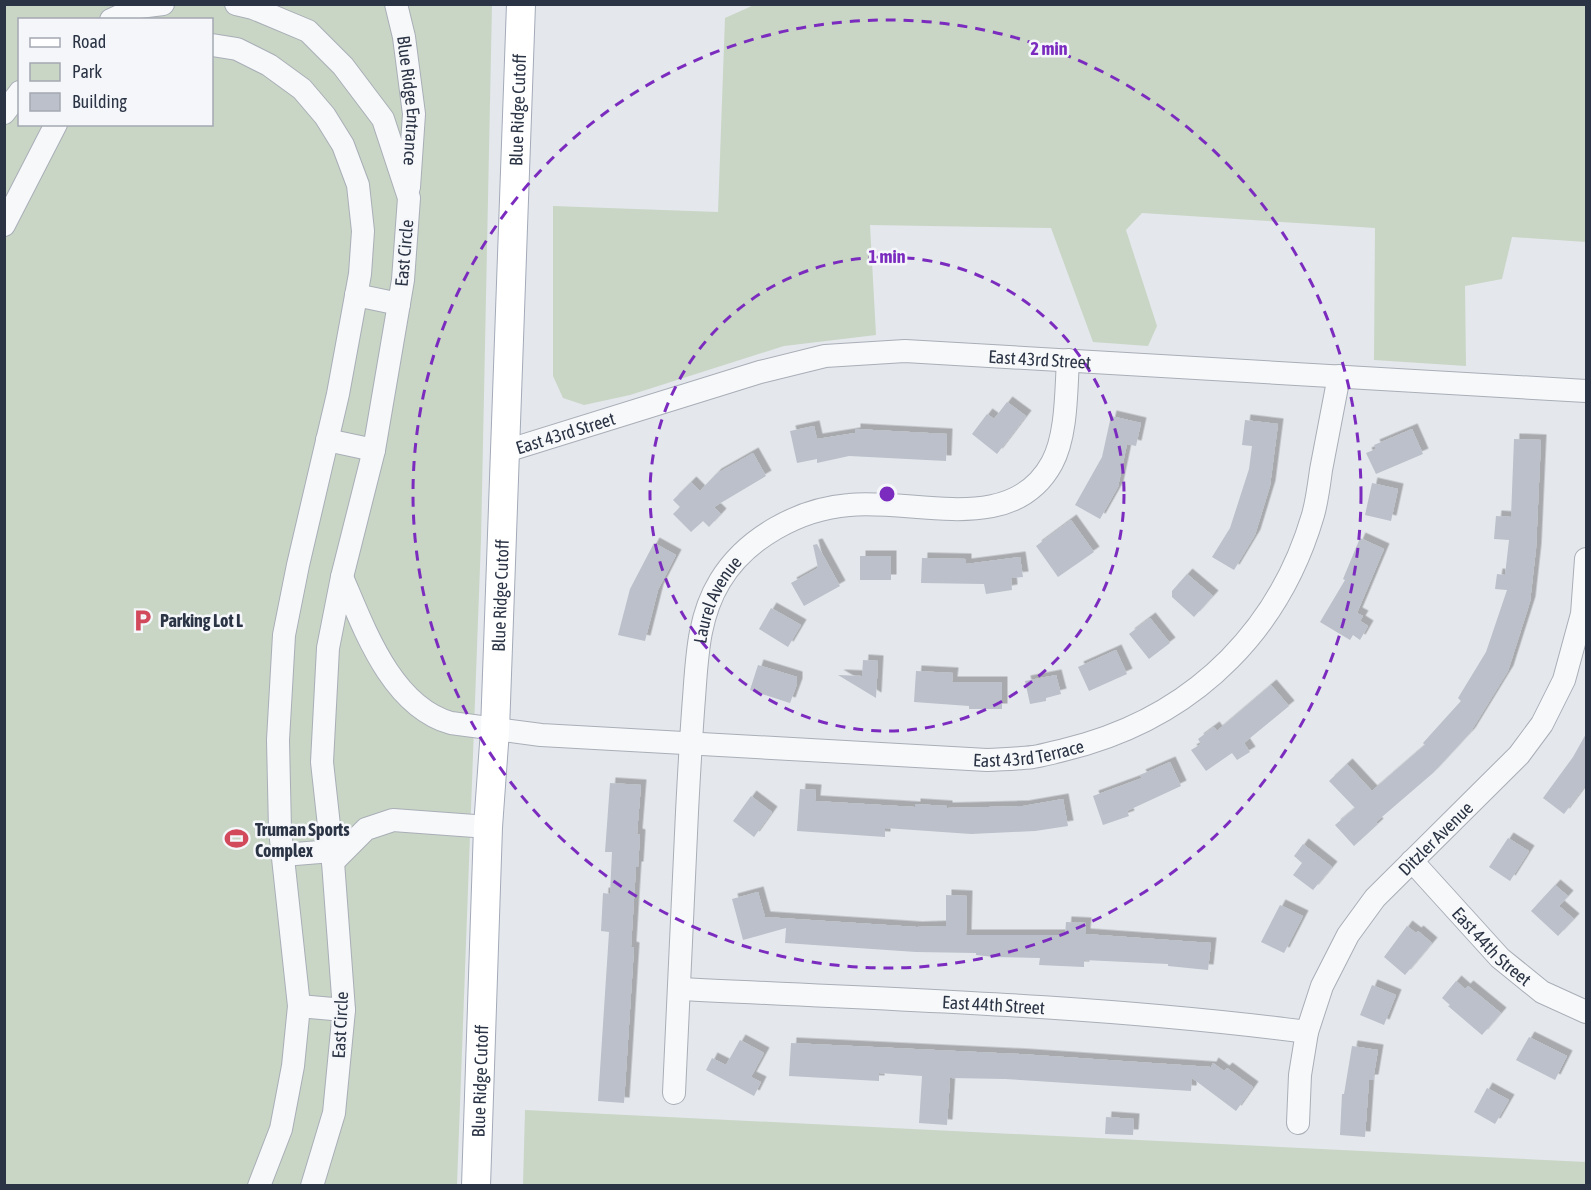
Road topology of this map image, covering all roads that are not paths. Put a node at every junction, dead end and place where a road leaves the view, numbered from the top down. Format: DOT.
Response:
graph roads {
  1 [pos="163,4"];
  2 [pos="236,4"];
  3 [pos="396,4"];
  4 [pos="521,4"];
  5 [pos="115,18"];
  6 [pos="213,45"];
  7 [pos="18,77"];
  8 [pos="4,87"];
  9 [pos="18,95"];
  10 [pos="4,113"];
  11 [pos="55,126"];
  12 [pos="409,198"];
  13 [pos="4,225"];
  14 [pos="356,295"];
  15 [pos="399,304"];
  16 [pos="1068,360"];
  17 [pos="1339,376"];
  18 [pos="1587,391"];
  19 [pos="327,440"];
  20 [pos="374,450"];
  21 [pos="506,451"];
  22 [pos="1587,559"];
  23 [pos="342,577"];
  24 [pos="495,730"];
  25 [pos="691,744"];
  26 [pos="488,827"];
  27 [pos="283,855"];
  28 [pos="333,856"];
  29 [pos="1412,861"];
  30 [pos="679,989"];
  31 [pos="299,1006"];
  32 [pos="344,1010"];
  33 [pos="1587,1012"];
  34 [pos="1307,1032"];
  35 [pos="674,1093"];
  36 [pos="1298,1123"];
  37 [pos="259,1185"];
  38 [pos="312,1185"];
  39 [pos="476,1185"];
  1 -- 5 [label="street"];
  2 -- 12 [label="street, East Circle"];
  3 -- 12 [label="street, Blue Ridge Entrance"];
  4 -- 21 [label="main road, Blue Ridge Cutoff"];
  6 -- 14 [label="street"];
  7 -- 8 [label="street"];
  9 -- 10 [label="street"];
  11 -- 13 [label="street"];
  12 -- 15 [label="street, East Circle"];
  14 -- 15 [label="street"];
  14 -- 19 [label="street"];
  15 -- 20 [label="street, East Circle"];
  16 -- 17 [label="street, East 43rd Street"];
  16 -- 21 [label="street, East 43rd Street"];
  16 -- 25 [label="street, Laurel Avenue"];
  17 -- 18 [label="street, East 43rd Street"];
  17 -- 25 [label="street, East 43rd Terrace"];
  19 -- 20 [label="street"];
  19 -- 27 [label="street"];
  20 -- 23 [label="street, East Circle"];
  21 -- 24 [label="main road, Blue Ridge Cutoff"];
  22 -- 29 [label="street, Ditzler Avenue"];
  23 -- 24 [label="street"];
  23 -- 28 [label="street, East Circle"];
  24 -- 25 [label="street, East 43rd Terrace"];
  24 -- 26 [label="main road, Blue Ridge Cutoff"];
  25 -- 30 [label="street, Laurel Avenue"];
  26 -- 28 [label="street"];
  26 -- 39 [label="main road, Blue Ridge Cutoff"];
  27 -- 28 [label="street"];
  27 -- 31 [label="street"];
  28 -- 32 [label="street, East Circle"];
  29 -- 33 [label="street, East 44th Street"];
  29 -- 34 [label="street, Ditzler Avenue"];
  30 -- 34 [label="street, East 44th Street"];
  30 -- 35 [label="street, Laurel Avenue"];
  31 -- 32 [label="street"];
  31 -- 37 [label="street"];
  32 -- 38 [label="street, East Circle"];
  34 -- 36 [label="street, Ditzler Avenue"];
}
